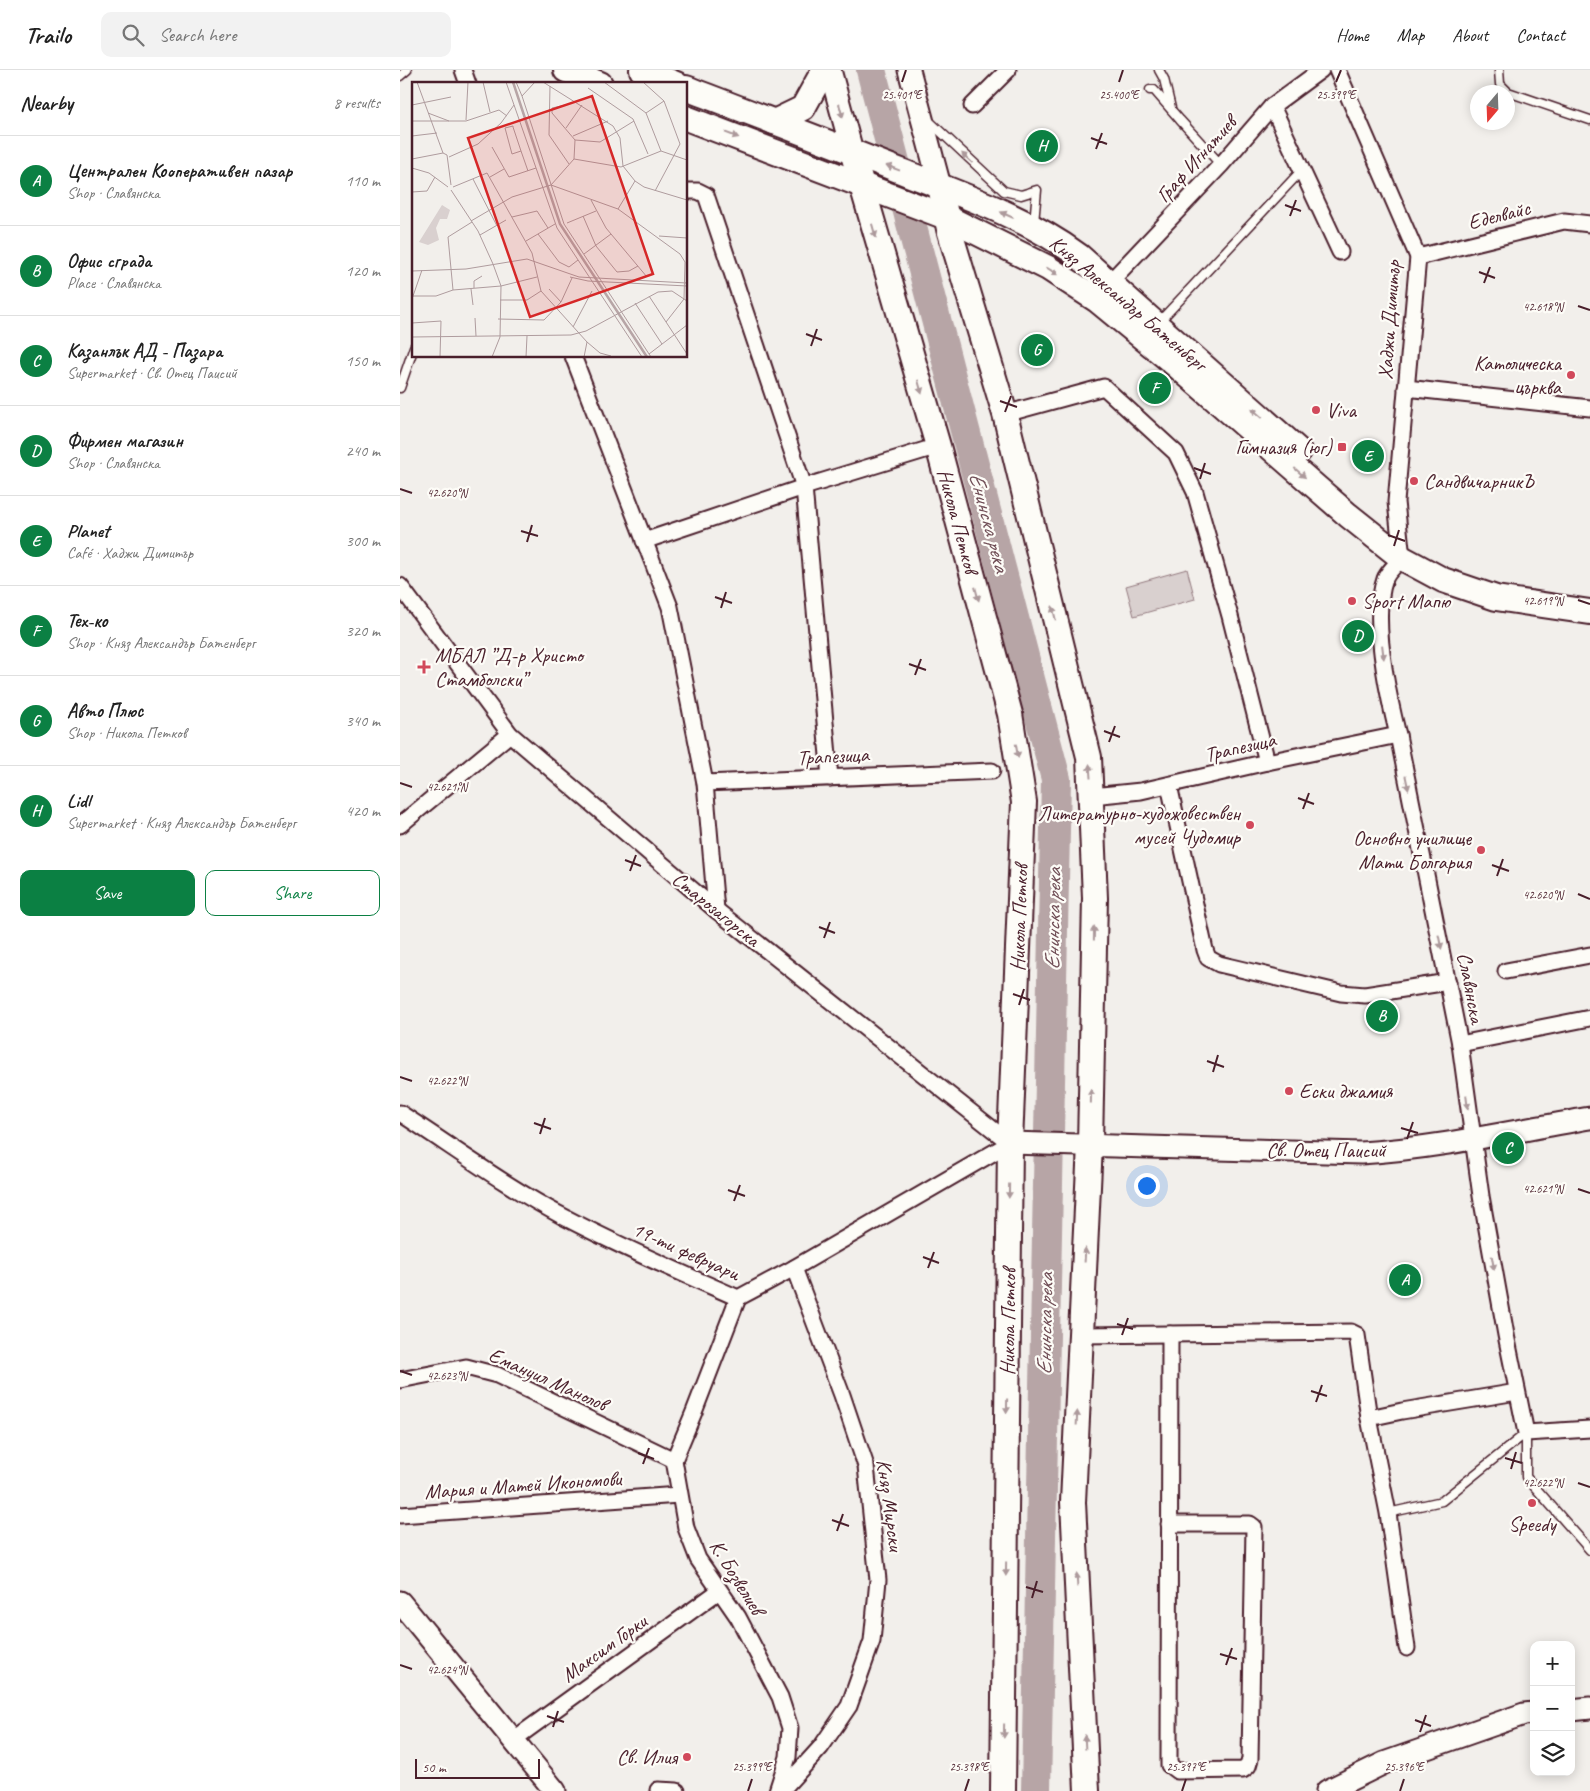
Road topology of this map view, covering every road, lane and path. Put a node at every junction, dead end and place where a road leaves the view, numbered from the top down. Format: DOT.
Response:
graph roads {
  1 [pos="407,70"];
  2 [pos="463,70"];
  3 [pos="566,70"];
  4 [pos="642,70"];
  5 [pos="824,70"];
  6 [pos="830,70"];
  7 [pos="909,70"];
  8 [pos="1008,70"];
  9 [pos="1159,70"];
  10 [pos="1321,70"];
  11 [pos="1337,70"];
  12 [pos="1499,70"];
  13 [pos="400,76"];
  14 [pos="467,82"];
  15 [pos="595,82"];
  16 [pos="671,82"];
  17 [pos="688,89"];
  18 [pos="1150,90"];
  19 [pos="972,106"];
  20 [pos="1272,106"];
  21 [pos="1172,110"];
  22 [pos="921,112"];
  23 [pos="688,119"];
  24 [pos="1590,120"];
  25 [pos="774,122"];
  26 [pos="860,155"];
  27 [pos="1221,165"];
  28 [pos="1302,170"];
  29 [pos="861,184"];
  30 [pos="940,186"];
  31 [pos="688,191"];
  32 [pos="936,214"];
  33 [pos="1590,224"];
  34 [pos="1034,228"];
  35 [pos="1340,252"];
  36 [pos="1418,257"];
  37 [pos="1109,283"];
  38 [pos="1156,325"];
  39 [pos="412,352"];
  40 [pos="574,358"];
  41 [pos="400,388"];
  42 [pos="1406,388"];
  43 [pos="1590,408"];
  44 [pos="1004,414"];
  45 [pos="938,446"];
  46 [pos="804,486"];
  47 [pos="644,541"];
  48 [pos="1402,558"];
  49 [pos="400,586"];
  50 [pos="1590,612"];
  51 [pos="510,734"];
  52 [pos="1398,735"];
  53 [pos="1267,762"];
  54 [pos="992,771"];
  55 [pos="830,778"];
  56 [pos="705,783"];
  57 [pos="1169,785"];
  58 [pos="1092,796"];
  59 [pos="400,825"];
  60 [pos="716,910"];
  61 [pos="1590,955"];
  62 [pos="1506,971"];
  63 [pos="1448,982"];
  64 [pos="1590,1018"];
  65 [pos="1460,1044"];
  66 [pos="400,1113"];
  67 [pos="1590,1118"];
  68 [pos="1472,1139"];
  69 [pos="1018,1143"];
  70 [pos="1083,1144"];
  71 [pos="794,1268"];
  72 [pos="738,1298"];
  73 [pos="1170,1334"];
  74 [pos="1081,1335"];
  75 [pos="400,1380"];
  76 [pos="1517,1392"];
  77 [pos="1369,1418"];
  78 [pos="1590,1429"];
  79 [pos="1526,1432"];
  80 [pos="674,1460"];
  81 [pos="679,1494"];
  82 [pos="1388,1513"];
  83 [pos="400,1515"];
  84 [pos="1170,1524"];
  85 [pos="1590,1550"];
  86 [pos="719,1591"];
  87 [pos="400,1602"];
  88 [pos="1407,1648"];
  89 [pos="1590,1708"];
  90 [pos="1575,1710"];
  91 [pos="1530,1713"];
  92 [pos="513,1740"];
  93 [pos="658,1790"];
  94 [pos="555,1791"];
  95 [pos="676,1791"];
  96 [pos="779,1791"];
  97 [pos="1003,1791"];
  98 [pos="1087,1791"];
  99 [pos="1327,1791"];
  1 -- 13 [label="lane"];
  2 -- 14 [label="street"];
  3 -- 15 [label="main road"];
  4 -- 16 [label="main road"];
  5 -- 25 [label="main road"];
  6 -- 26 [label="street, Никола Петков, one-way"];
  7 -- 22 [label="street"];
  8 -- 19 [label="street"];
  9 -- 21 [label="lane"];
  10 -- 20 [label="street, Граф Игнатиев"];
  11 -- 36 [label="street, Хаджи Димитър"];
  12 -- 24 [label="lane"];
  17 -- 25 [label="main road, Княз Александър Батенберг"];
  18 -- 21 [label="lane"];
  20 -- 27 [label="street, Граф Игнатиев"];
  20 -- 28 [label="street"];
  21 -- 27 [label="lane"];
  22 -- 30 [label="street"];
  34 -- 22 [label="lane, one-way"];
  23 -- 29 [label="main road, Княз Александър Батенберг, one-way"];
  25 -- 26 [label="main road, Княз Александър Батенберг"];
  26 -- 29 [label="main road, Никола Петков"];
  30 -- 26 [label="main road, Княз Александър Батенберг, one-way"];
  27 -- 37 [label="street, Граф Игнатиев"];
  28 -- 35 [label="street"];
  28 -- 38 [label="lane"];
  29 -- 32 [label="main road, Княз Александър Батенберг"];
  29 -- 45 [label="main road, Никола Петков, one-way"];
  30 -- 32 [label="main road"];
  34 -- 30 [label="main road, Княз Александър Батенберг, one-way"];
  31 -- 46 [label="street"];
  32 -- 44 [label="main road"];
  32 -- 48 [label="main road, Княз Александър Батенберг, one-way"];
  33 -- 36 [label="street, Еделвайс"];
  34 -- 37 [label="main road, Княз Александър Батенберг"];
  36 -- 42 [label="street, Хаджи Димитър"];
  37 -- 38 [label="main road, Княз Александър Батенберг"];
  48 -- 38 [label="main road, Княз Александър Батенберг, one-way"];
  39 -- 41 [label="lane"];
  40 -- 47 [label="street"];
  42 -- 43 [label="street"];
  42 -- 48 [label="street, Хаджи Димитър"];
  44 -- 53 [label="street"];
  58 -- 44 [label="main road, one-way"];
  45 -- 46 [label="street"];
  45 -- 69 [label="main road, Никола Петков, one-way"];
  46 -- 47 [label="street"];
  46 -- 55 [label="street"];
  47 -- 56 [label="street"];
  48 -- 50 [label="main road, Княз Александър Батенберг"];
  48 -- 52 [label="street, Славянска, one-way"];
  49 -- 51 [label="street, Старозагорска"];
  51 -- 59 [label="street"];
  51 -- 60 [label="street, Старозагорска"];
  52 -- 53 [label="street, Трапезица"];
  52 -- 63 [label="street, Славянска, one-way"];
  53 -- 57 [label="street, Трапезица"];
  54 -- 55 [label="street, Трапезица"];
  55 -- 56 [label="street, Трапезица"];
  56 -- 60 [label="street"];
  57 -- 58 [label="street, Трапезица"];
  57 -- 63 [label="street"];
  70 -- 58 [label="main road, one-way"];
  60 -- 69 [label="street, Старозагорска"];
  61 -- 62 [label="street"];
  63 -- 65 [label="street, Славянска"];
  64 -- 65 [label="street"];
  65 -- 68 [label="street, Славянска, one-way"];
  66 -- 72 [label="street, 19-ти февруари"];
  67 -- 68 [label="street, Св. Отец Паисий"];
  68 -- 70 [label="street, Св. Отец Паисий"];
  68 -- 76 [label="street, Славянска, one-way"];
  69 -- 70 [label="street"];
  69 -- 71 [label="street, 19-ти февруари"];
  69 -- 97 [label="main road, Никола Петков, one-way"];
  74 -- 70 [label="main road, one-way"];
  71 -- 72 [label="street, 19-ти февруари"];
  71 -- 96 [label="street, Княз Мирски"];
  72 -- 80 [label="street"];
  73 -- 74 [label="street"];
  73 -- 77 [label="street"];
  73 -- 84 [label="street"];
  98 -- 74 [label="main road, one-way"];
  75 -- 80 [label="street, Емануил Манолов"];
  76 -- 77 [label="street"];
  76 -- 79 [label="street, Славянска"];
  77 -- 82 [label="street"];
  78 -- 79 [label="street"];
  79 -- 82 [label="lane"];
  79 -- 85 [label="lane"];
  80 -- 81 [label="street, К. Бозвелиев"];
  81 -- 83 [label="street, Мария и Матей Икономови"];
  81 -- 86 [label="street, К. Бозвелиев"];
  82 -- 88 [label="street"];
  84 -- 84 [label="street"];
  86 -- 92 [label="street, Максим Горки"];
  86 -- 96 [label="street, К. Бозвелиев"];
  87 -- 92 [label="street"];
  89 -- 90 [label="street"];
  91 -- 99 [label="street"];
  92 -- 94 [label="street"];
  93 -- 95 [label="street"];
}
